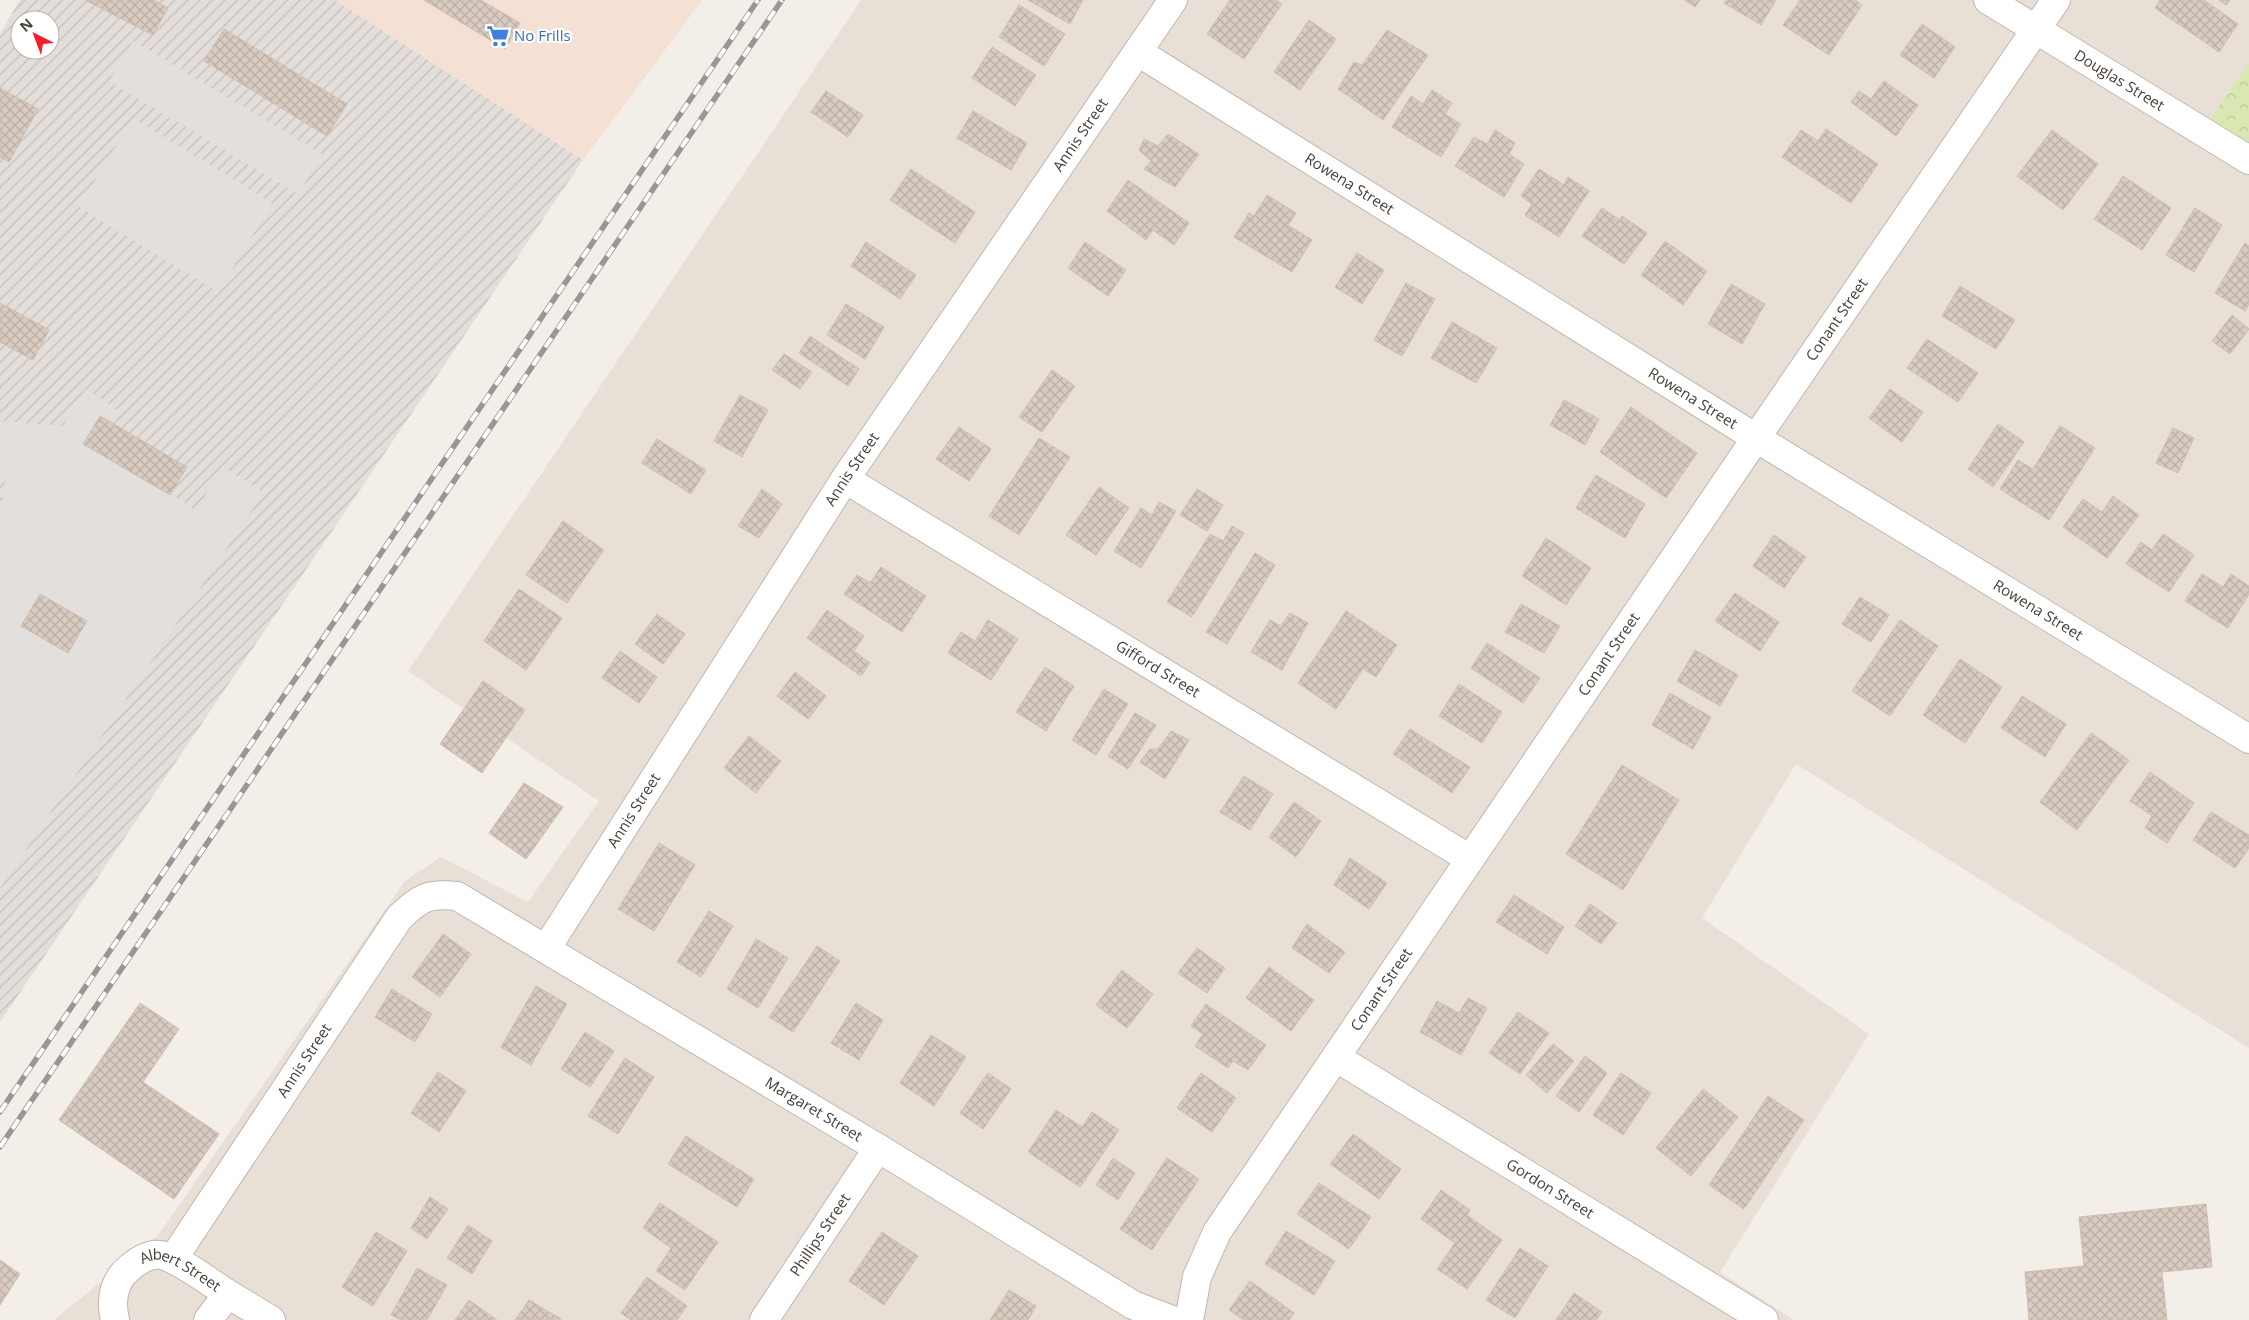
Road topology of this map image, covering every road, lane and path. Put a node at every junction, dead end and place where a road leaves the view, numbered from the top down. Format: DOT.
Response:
graph roads {
  1 [pos="1173,0"];
  2 [pos="1988,0"];
  3 [pos="2056,0"];
  4 [pos="2036,29"];
  5 [pos="1138,52"];
  6 [pos="2249,160"];
  7 [pos="1756,438"];
  8 [pos="845,480"];
  9 [pos="2249,739"];
  10 [pos="1470,859"];
  11 [pos="457,896"];
  12 [pos="546,949"];
  13 [pos="1337,1058"];
  14 [pos="878,1148"];
  15 [pos="173,1259"];
  16 [pos="228,1294"];
  17 [pos="115,1320"];
  18 [pos="208,1320"];
  19 [pos="271,1320"];
  20 [pos="764,1320"];
  21 [pos="1172,1320"];
  22 [pos="1189,1320"];
  23 [pos="1764,1320"];
  1 -- 5 [label="street, Annis Street"];
  2 -- 4 [label="street, Douglas Street"];
  3 -- 4 [label="street, Conant Street"];
  4 -- 6 [label="street, Douglas Street"];
  4 -- 7 [label="street, Conant Street"];
  5 -- 7 [label="street, Rowena Street"];
  5 -- 8 [label="street, Annis Street"];
  7 -- 9 [label="street, Rowena Street"];
  7 -- 10 [label="street, Conant Street"];
  8 -- 10 [label="street, Gifford Street"];
  8 -- 12 [label="street, Annis Street"];
  10 -- 13 [label="street, Conant Street"];
  11 -- 12 [label="street, Margaret Street"];
  11 -- 15 [label="street, Annis Street"];
  12 -- 14 [label="street, Margaret Street"];
  13 -- 22 [label="street, Conant Street"];
  13 -- 23 [label="street, Gordon Street"];
  14 -- 20 [label="street, Phillips Street"];
  14 -- 21 [label="street, Margaret Street"];
  15 -- 16 [label="street, Albert Street"];
  15 -- 17 [label="street, Albert Street"];
  16 -- 18 [label="street, Albert Street"];
  16 -- 19 [label="street, Albert Street"];
}
